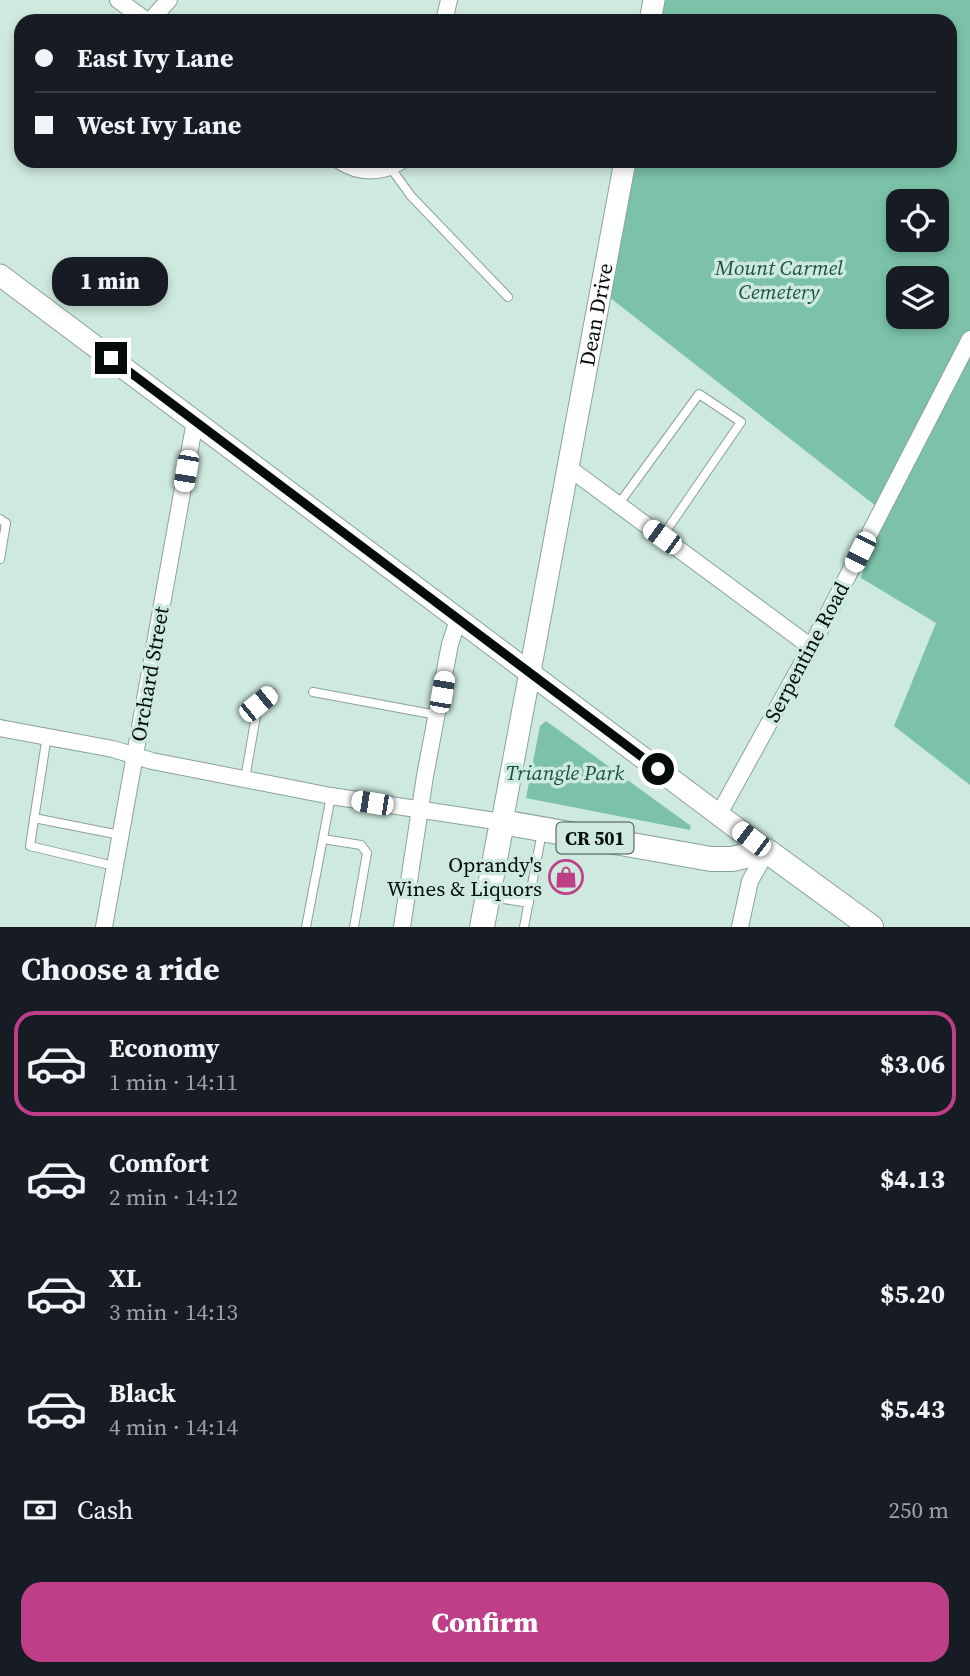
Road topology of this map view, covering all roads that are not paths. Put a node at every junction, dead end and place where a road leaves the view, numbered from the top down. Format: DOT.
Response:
graph roads {
  1 [pos="118,0"];
  2 [pos="169,0"];
  3 [pos="139,14"];
  4 [pos="156,14"];
  5 [pos="398,168"];
  6 [pos="624,168"];
  7 [pos="0,275"];
  8 [pos="508,297"];
  9 [pos="970,338"];
  10 [pos="195,421"];
  11 [pos="569,468"];
  12 [pos="618,505"];
  13 [pos="0,519"];
  14 [pos="662,537"];
  15 [pos="0,559"];
  16 [pos="458,620"];
  17 [pos="811,647"];
  18 [pos="529,672"];
  19 [pos="313,692"];
  20 [pos="272,693"];
  21 [pos="437,715"];
  22 [pos="0,728"];
  23 [pos="47,735"];
  24 [pos="135,756"];
  25 [pos="245,779"];
  26 [pos="331,796"];
  27 [pos="420,810"];
  28 [pos="719,814"];
  29 [pos="34,818"];
  30 [pos="502,822"];
  31 [pos="542,829"];
  32 [pos="120,835"];
  33 [pos="323,839"];
  34 [pos="767,851"];
  35 [pos="114,866"];
  36 [pos="488,897"];
  37 [pos="529,903"];
  38 [pos="103,927"];
  39 [pos="306,927"];
  40 [pos="354,927"];
  41 [pos="402,927"];
  42 [pos="482,927"];
  43 [pos="524,927"];
  44 [pos="740,927"];
  45 [pos="871,927"];
  1 -- 3 [label="street"];
  2 -- 4 [label="street"];
  5 -- 8 [label="lane"];
  6 -- 11 [label="street, Dean Drive"];
  7 -- 10 [label="street"];
  9 -- 17 [label="street, Serpentine Road"];
  10 -- 16 [label="street"];
  10 -- 24 [label="street, Orchard Street"];
  11 -- 12 [label="street"];
  11 -- 18 [label="street, Dean Drive"];
  12 -- 14 [label="street"];
  12 -- 14 [label="lane"];
  13 -- 15 [label="lane"];
  14 -- 17 [label="street"];
  16 -- 18 [label="street"];
  16 -- 21 [label="street"];
  17 -- 28 [label="street, Serpentine Road"];
  18 -- 28 [label="street"];
  18 -- 30 [label="street, Dean Drive"];
  19 -- 21 [label="lane"];
  20 -- 25 [label="lane"];
  21 -- 27 [label="street"];
  22 -- 23 [label="street"];
  23 -- 24 [label="street"];
  23 -- 29 [label="lane"];
  24 -- 25 [label="street"];
  24 -- 32 [label="street, Orchard Street"];
  25 -- 26 [label="street"];
  26 -- 27 [label="street"];
  26 -- 33 [label="lane"];
  27 -- 30 [label="street"];
  27 -- 41 [label="street"];
  28 -- 34 [label="street"];
  29 -- 32 [label="lane"];
  29 -- 35 [label="lane"];
  30 -- 31 [label="main road, CR 501"];
  30 -- 36 [label="main road"];
  31 -- 34 [label="main road, CR 501"];
  31 -- 37 [label="lane"];
  32 -- 35 [label="street, Orchard Street"];
  33 -- 39 [label="lane"];
  33 -- 40 [label="lane"];
  34 -- 44 [label="street"];
  34 -- 45 [label="main road"];
  35 -- 38 [label="street, Orchard Street"];
  36 -- 37 [label="lane"];
  36 -- 42 [label="main road"];
  37 -- 43 [label="lane"];
}
